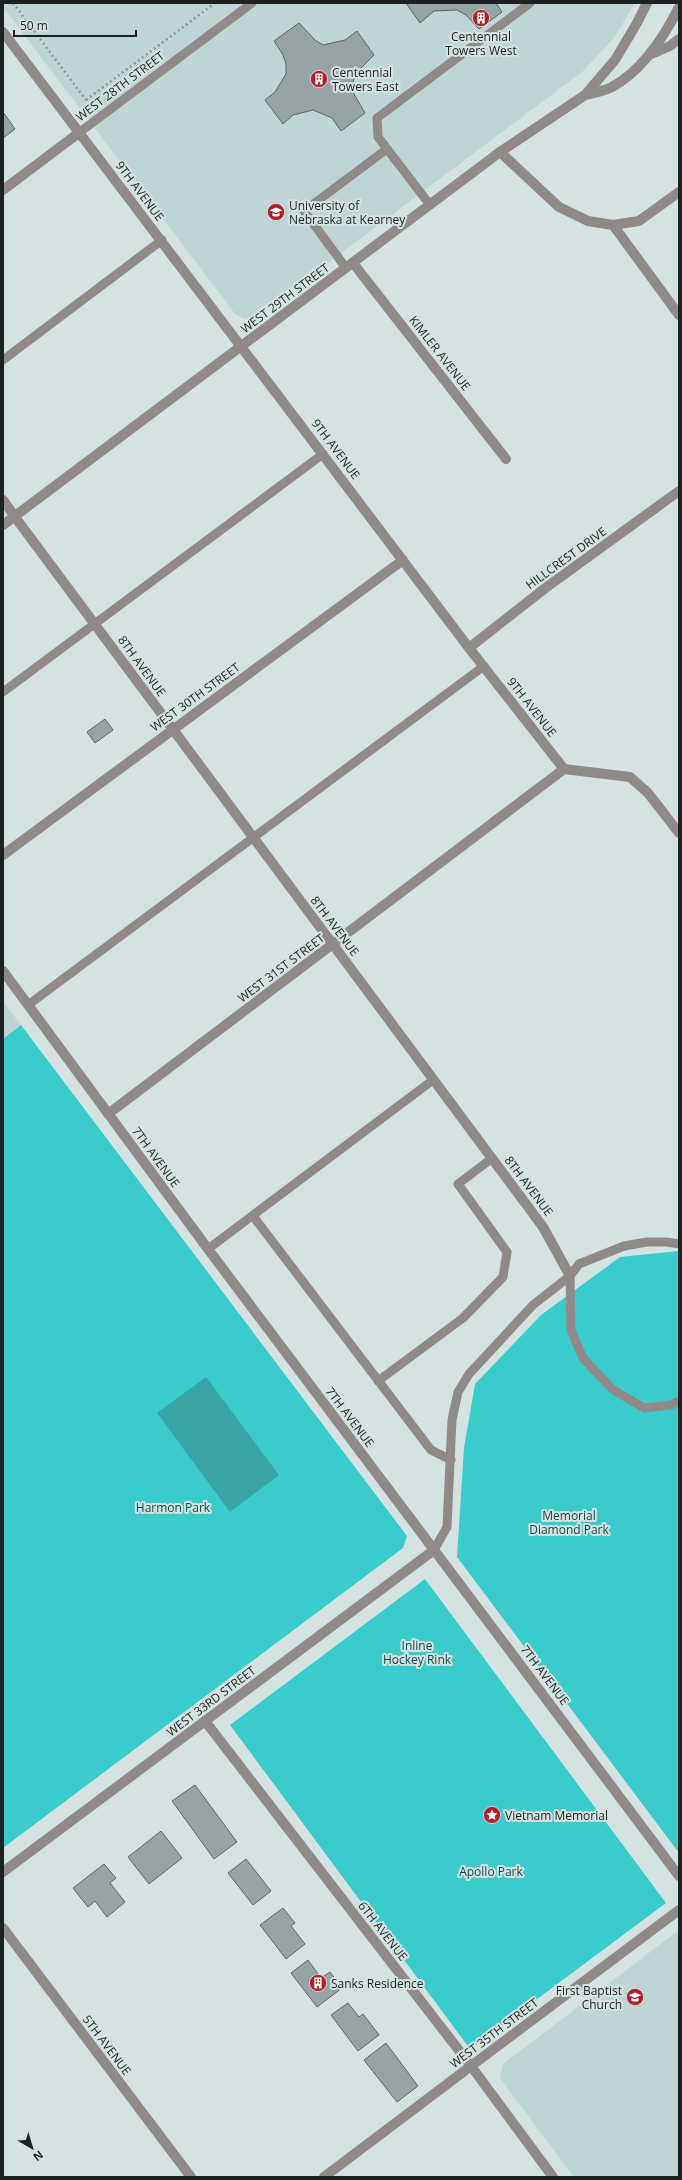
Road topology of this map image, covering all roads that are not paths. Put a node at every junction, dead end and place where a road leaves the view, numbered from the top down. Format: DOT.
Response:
graph roads {
  1 [pos="252,3"];
  2 [pos="530,3"];
  3 [pos="647,3"];
  4 [pos="679,7"];
  5 [pos="3,32"];
  6 [pos="679,39"];
  7 [pos="648,56"];
  8 [pos="585,95"];
  9 [pos="80,132"];
  10 [pos="386,149"];
  11 [pos="500,152"];
  12 [pos="3,190"];
  13 [pos="679,192"];
  14 [pos="430,205"];
  15 [pos="613,225"];
  16 [pos="162,240"];
  17 [pos="349,266"];
  18 [pos="679,315"];
  19 [pos="241,347"];
  20 [pos="3,360"];
  21 [pos="323,454"];
  22 [pos="506,459"];
  23 [pos="679,491"];
  24 [pos="3,500"];
  25 [pos="15,516"];
  26 [pos="3,525"];
  27 [pos="403,560"];
  28 [pos="96,624"];
  29 [pos="469,648"];
  30 [pos="484,666"];
  31 [pos="3,692"];
  32 [pos="172,730"];
  33 [pos="564,769"];
  34 [pos="679,833"];
  35 [pos="253,838"];
  36 [pos="3,855"];
  37 [pos="332,945"];
  38 [pos="3,971"];
  39 [pos="28,1005"];
  40 [pos="433,1080"];
  41 [pos="108,1114"];
  42 [pos="491,1159"];
  43 [pos="253,1216"];
  44 [pos="679,1244"];
  45 [pos="208,1250"];
  46 [pos="570,1276"];
  47 [pos="378,1381"];
  48 [pos="679,1401"];
  49 [pos="451,1460"];
  50 [pos="434,1550"];
  51 [pos="205,1721"];
  52 [pos="3,1872"];
  53 [pos="679,1876"];
  54 [pos="679,1910"];
  55 [pos="3,1928"];
  56 [pos="471,2066"];
  57 [pos="191,2177"];
  58 [pos="324,2177"];
  59 [pos="553,2177"];
  1 -- 9 [label="lane, WEST 28TH STREET"];
  2 -- 10 [label="lane"];
  3 -- 8 [label="street, WEST 29TH STREET"];
  4 -- 7 [label="street, WEST 29TH STREET"];
  5 -- 9 [label="street, 9TH AVENUE"];
  6 -- 7 [label="street"];
  7 -- 8 [label="street, WEST 29TH STREET"];
  8 -- 11 [label="street, WEST 29TH STREET"];
  9 -- 12 [label="street, WEST 28TH STREET"];
  9 -- 16 [label="street, 9TH AVENUE"];
  10 -- 14 [label="lane"];
  10 -- 17 [label="lane"];
  11 -- 14 [label="street, WEST 29TH STREET"];
  11 -- 15 [label="street"];
  13 -- 15 [label="street"];
  14 -- 17 [label="street, WEST 29TH STREET"];
  15 -- 18 [label="street"];
  16 -- 19 [label="street, 9TH AVENUE"];
  16 -- 20 [label="lane"];
  17 -- 19 [label="street, WEST 29TH STREET"];
  17 -- 22 [label="street, KIMLER AVENUE"];
  19 -- 21 [label="street, 9TH AVENUE"];
  19 -- 25 [label="street, WEST 29TH STREET"];
  21 -- 27 [label="street, 9TH AVENUE"];
  21 -- 28 [label="lane"];
  23 -- 29 [label="street, HILLCREST DRIVE"];
  24 -- 25 [label="street, 8TH AVENUE"];
  25 -- 26 [label="street, WEST 29TH STREET"];
  25 -- 28 [label="street, 8TH AVENUE"];
  27 -- 29 [label="street, 9TH AVENUE"];
  27 -- 32 [label="street, WEST 30TH STREET"];
  28 -- 31 [label="lane"];
  28 -- 32 [label="street, 8TH AVENUE"];
  29 -- 30 [label="street, 9TH AVENUE"];
  30 -- 33 [label="street, 9TH AVENUE"];
  30 -- 35 [label="lane"];
  32 -- 35 [label="street, 8TH AVENUE"];
  32 -- 36 [label="street, WEST 30TH STREET"];
  33 -- 34 [label="street"];
  33 -- 37 [label="street, WEST 31ST STREET"];
  35 -- 37 [label="street, 8TH AVENUE"];
  35 -- 39 [label="lane"];
  37 -- 40 [label="street, 8TH AVENUE"];
  37 -- 41 [label="street, WEST 31ST STREET"];
  38 -- 39 [label="street, 7TH AVENUE"];
  39 -- 41 [label="street, 7TH AVENUE"];
  40 -- 42 [label="street, 8TH AVENUE"];
  40 -- 43 [label="lane"];
  41 -- 45 [label="street, 7TH AVENUE"];
  42 -- 46 [label="street, 8TH AVENUE"];
  42 -- 47 [label="lane"];
  43 -- 45 [label="lane"];
  43 -- 47 [label="lane"];
  44 -- 46 [label="lane"];
  45 -- 50 [label="street, 7TH AVENUE"];
  46 -- 48 [label="lane"];
  46 -- 49 [label="lane"];
  47 -- 49 [label="lane"];
  49 -- 50 [label="lane"];
  50 -- 51 [label="street, WEST 33RD STREET"];
  50 -- 53 [label="street, 7TH AVENUE"];
  51 -- 52 [label="street, WEST 33RD STREET"];
  51 -- 56 [label="street, 6TH AVENUE"];
  54 -- 56 [label="street, WEST 35TH STREET"];
  55 -- 57 [label="street, 5TH AVENUE"];
  56 -- 58 [label="street, WEST 35TH STREET"];
  56 -- 59 [label="street, 6TH AVENUE"];
}
